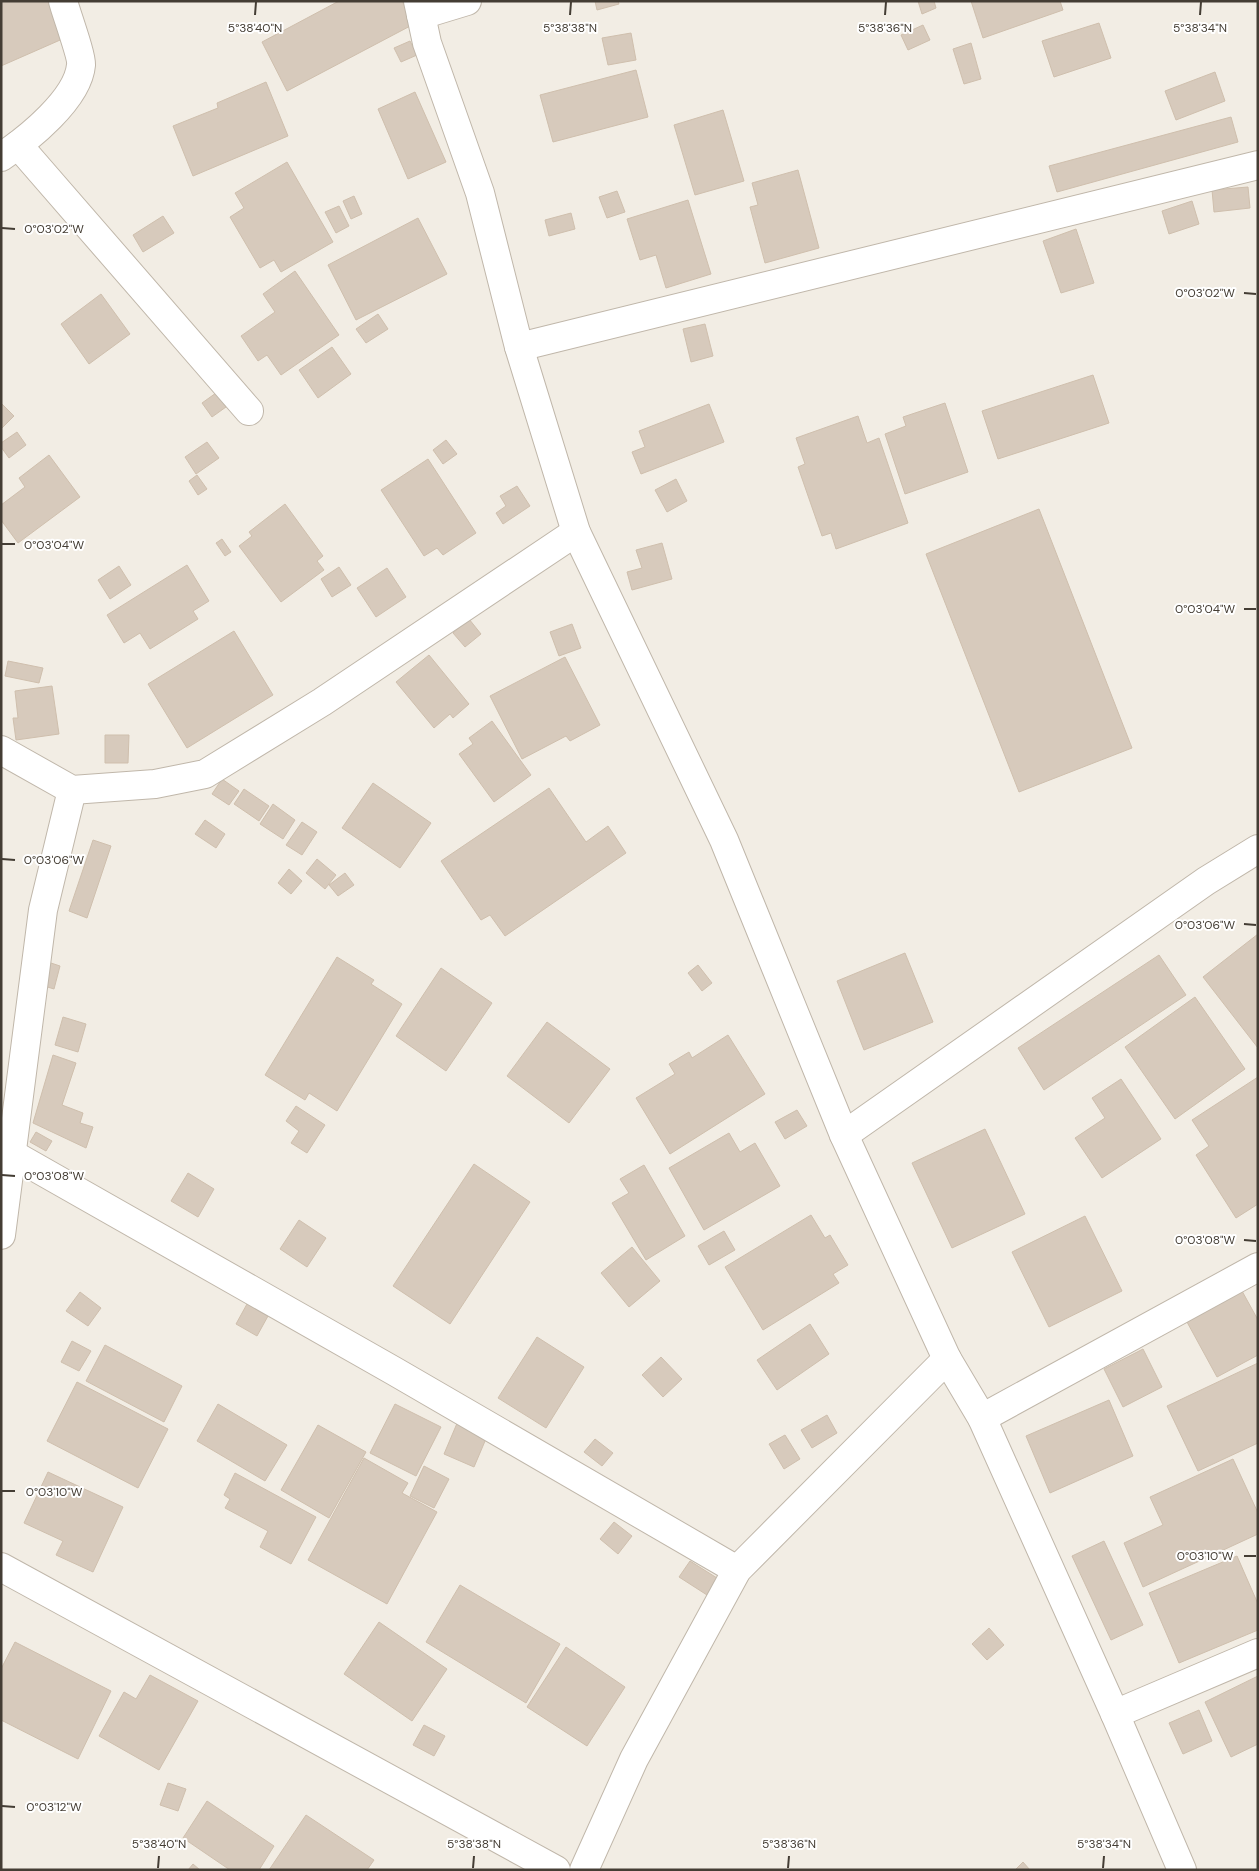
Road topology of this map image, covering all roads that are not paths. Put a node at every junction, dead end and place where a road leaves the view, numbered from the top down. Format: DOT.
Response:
graph roads {
  1 [pos="63,1"];
  2 [pos="466,1"];
  3 [pos="419,8"];
  4 [pos="10,151"];
  5 [pos="1258,165"];
  6 [pos="519,347"];
  7 [pos="249,411"];
  8 [pos="576,532"];
  9 [pos="1,750"];
  10 [pos="72,790"];
  11 [pos="1258,849"];
  12 [pos="844,1135"];
  13 [pos="12,1154"];
  14 [pos="1,1235"];
  15 [pos="1258,1267"];
  16 [pos="947,1359"];
  17 [pos="982,1418"];
  18 [pos="1,1568"];
  19 [pos="737,1570"];
  20 [pos="1258,1653"];
  21 [pos="1115,1714"];
  22 [pos="556,1870"];
  23 [pos="584,1870"];
  24 [pos="1182,1870"];
  1 -- 4 [label="street"];
  2 -- 3 [label="street"];
  3 -- 6 [label="street"];
  4 -- 7 [label="street"];
  5 -- 6 [label="street"];
  6 -- 8 [label="street"];
  8 -- 10 [label="street"];
  8 -- 12 [label="street"];
  9 -- 10 [label="street"];
  10 -- 13 [label="street"];
  11 -- 12 [label="street"];
  12 -- 16 [label="street"];
  13 -- 14 [label="street"];
  13 -- 19 [label="street"];
  15 -- 17 [label="street"];
  16 -- 17 [label="street"];
  16 -- 19 [label="street"];
  17 -- 21 [label="street"];
  18 -- 22 [label="street"];
  19 -- 23 [label="street"];
  20 -- 21 [label="street"];
  21 -- 24 [label="street"];
}
